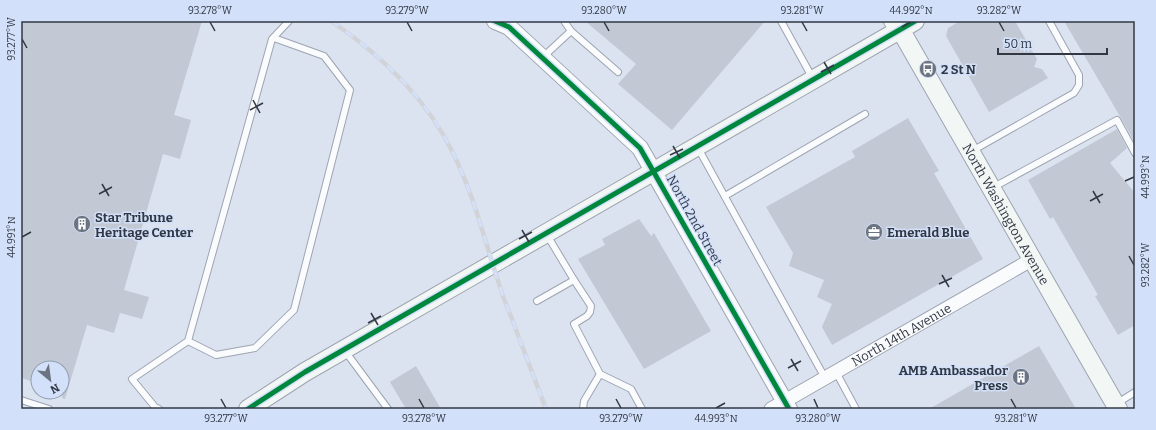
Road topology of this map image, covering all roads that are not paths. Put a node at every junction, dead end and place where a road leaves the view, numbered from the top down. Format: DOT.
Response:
graph roads {
  1 [pos="289,21"];
  2 [pos="495,21"];
  3 [pos="564,21"];
  4 [pos="781,21"];
  5 [pos="1049,21"];
  6 [pos="903,24"];
  7 [pos="571,31"];
  8 [pos="274,38"];
  9 [pos="542,58"];
  10 [pos="618,72"];
  11 [pos="814,79"];
  12 [pos="865,114"];
  13 [pos="697,146"];
  14 [pos="970,152"];
  15 [pos="1135,153"];
  16 [pos="654,171"];
  17 [pos="991,189"];
  18 [pos="725,196"];
  19 [pos="546,233"];
  20 [pos="1031,260"];
  21 [pos="574,280"];
  22 [pos="537,301"];
  23 [pos="188,341"];
  24 [pos="344,350"];
  25 [pos="600,374"];
  26 [pos="831,375"];
  27 [pos="1135,392"];
  28 [pos="21,400"];
  29 [pos="781,406"];
  30 [pos="1116,407"];
  31 [pos="49,409"];
  32 [pos="159,409"];
  33 [pos="248,409"];
  34 [pos="388,409"];
  35 [pos="583,409"];
  36 [pos="642,409"];
  37 [pos="856,409"];
  1 -- 8 [label="lane"];
  2 -- 9 [label="street, North 2nd Street"];
  3 -- 7 [label="lane"];
  4 -- 11 [label="lane"];
  5 -- 14 [label="lane"];
  6 -- 11 [label="main road"];
  6 -- 14 [label="main road, North Washington Avenue"];
  7 -- 9 [label="lane"];
  7 -- 10 [label="lane"];
  8 -- 23 [label="lane"];
  8 -- 23 [label="lane"];
  9 -- 16 [label="street, North 2nd Street"];
  11 -- 13 [label="main road"];
  12 -- 18 [label="lane"];
  13 -- 16 [label="main road"];
  13 -- 18 [label="lane"];
  14 -- 17 [label="main road, North Washington Avenue"];
  15 -- 17 [label="lane"];
  16 -- 19 [label="main road"];
  16 -- 29 [label="street, North 2nd Street"];
  17 -- 20 [label="main road, North Washington Avenue"];
  18 -- 26 [label="lane"];
  19 -- 21 [label="lane"];
  19 -- 24 [label="main road"];
  20 -- 26 [label="street, North 14th Avenue"];
  20 -- 30 [label="main road, North Washington Avenue"];
  21 -- 22 [label="lane"];
  21 -- 25 [label="lane"];
  23 -- 32 [label="lane"];
  24 -- 33 [label="main road"];
  24 -- 34 [label="lane"];
  25 -- 35 [label="lane"];
  25 -- 36 [label="lane"];
  26 -- 29 [label="street, North 14th Avenue"];
  26 -- 37 [label="lane"];
  27 -- 30 [label="lane"];
  28 -- 31 [label="lane"];
}
